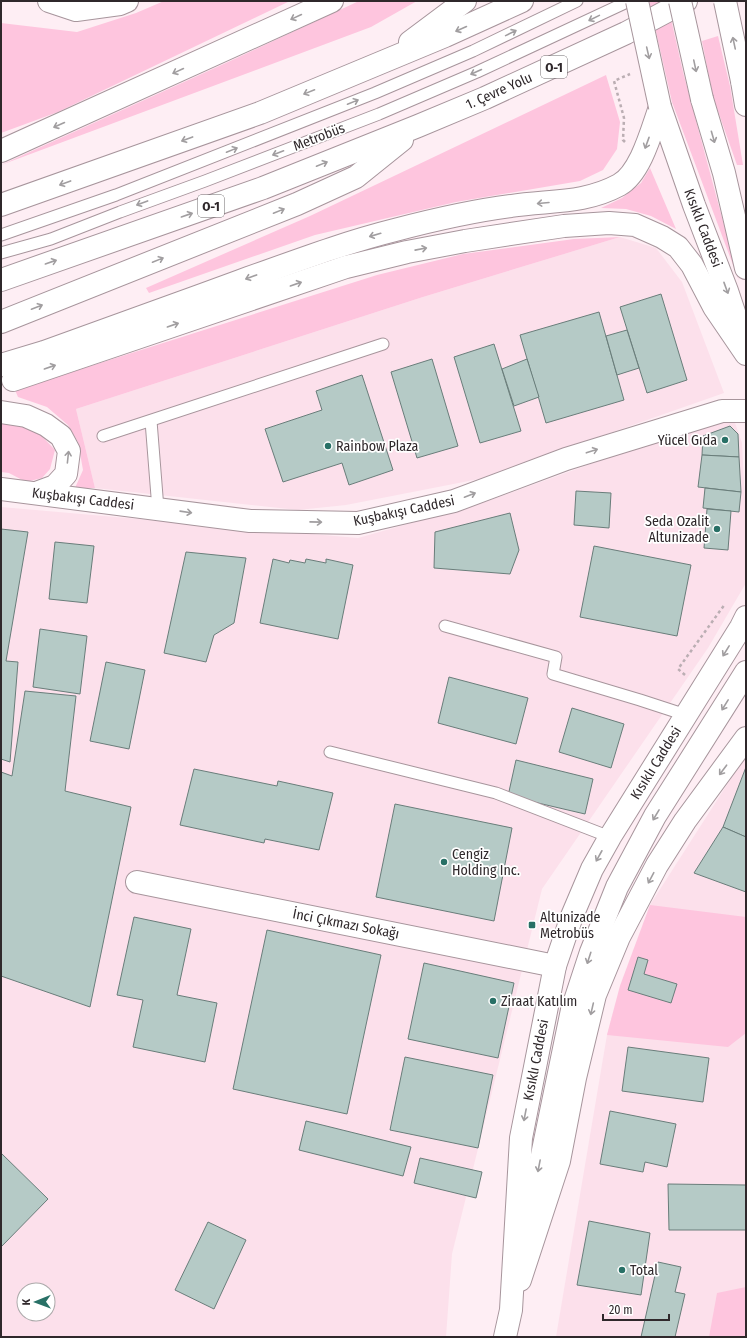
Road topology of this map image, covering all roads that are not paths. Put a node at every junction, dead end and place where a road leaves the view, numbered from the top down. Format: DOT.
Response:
graph roads {
  1 [pos="50,1"];
  2 [pos="127,1"];
  3 [pos="332,1"];
  4 [pos="465,1"];
  5 [pos="522,1"];
  6 [pos="576,1"];
  7 [pos="629,1"];
  8 [pos="637,1"];
  9 [pos="680,1"];
  10 [pos="686,1"];
  11 [pos="725,1"];
  12 [pos="384,62"];
  13 [pos="744,86"];
  14 [pos="746,105"];
  15 [pos="660,107"];
  16 [pos="418,126"];
  17 [pos="1,151"];
  18 [pos="1,206"];
  19 [pos="1,235"];
  20 [pos="1,253"];
  21 [pos="746,268"];
  22 [pos="1,280"];
  23 [pos="1,322"];
  24 [pos="383,344"];
  25 [pos="746,349"];
  26 [pos="746,354"];
  27 [pos="7,372"];
  28 [pos="746,411"];
  29 [pos="1,412"];
  30 [pos="151,421"];
  31 [pos="104,436"];
  32 [pos="1,489"];
  33 [pos="36,493"];
  34 [pos="158,509"];
  35 [pos="746,617"];
  36 [pos="445,626"];
  37 [pos="746,672"];
  38 [pos="686,715"];
  39 [pos="746,738"];
  40 [pos="330,752"];
  41 [pos="610,837"];
  42 [pos="137,882"];
  43 [pos="556,966"];
  44 [pos="511,1310"];
  45 [pos="505,1337"];
  1 -- 2 [label="main road"];
  3 -- 17 [label="main road, one-way"];
  4 -- 12 [label="main road"];
  5 -- 12 [label="main road, one-way"];
  19 -- 6 [label="lane, Metrobüs, one-way"];
  7 -- 20 [label="lane, Metrobüs, one-way"];
  8 -- 15 [label="main road, Kısıklı Caddesi, one-way, bridge"];
  9 -- 21 [label="main road, one-way, bridge"];
  10 -- 16 [label="main road, 1. Çevre Yolu / O-1"];
  13 -- 11 [label="main road, one-way, bridge"];
  12 -- 18 [label="main road, one-way"];
  13 -- 14 [label="main road"];
  15 -- 25 [label="main road, Kısıklı Caddesi, one-way"];
  15 -- 27 [label="main road, one-way"];
  22 -- 16 [label="main road, O-1, one-way"];
  23 -- 16 [label="main road, one-way"];
  24 -- 30 [label="lane"];
  27 -- 26 [label="main road, one-way"];
  34 -- 28 [label="main road, Kuşbakışı Caddesi, one-way"];
  33 -- 29 [label="main road, one-way"];
  30 -- 31 [label="lane"];
  30 -- 34 [label="lane"];
  32 -- 33 [label="main road, Kuşbakışı Caddesi"];
  33 -- 34 [label="main road, Kuşbakışı Caddesi"];
  35 -- 38 [label="main road, Kısıklı Caddesi, one-way"];
  36 -- 38 [label="lane"];
  37 -- 44 [label="main road, one-way"];
  38 -- 41 [label="main road, Kısıklı Caddesi"];
  39 -- 44 [label="main road, one-way"];
  40 -- 41 [label="lane"];
  41 -- 43 [label="main road, Kısıklı Caddesi, one-way"];
  42 -- 43 [label="main road, İnci Çıkmazı Sokağı"];
  43 -- 44 [label="main road, Kısıklı Caddesi, one-way"];
  44 -- 45 [label="main road, Kısıklı Caddesi"];
}
